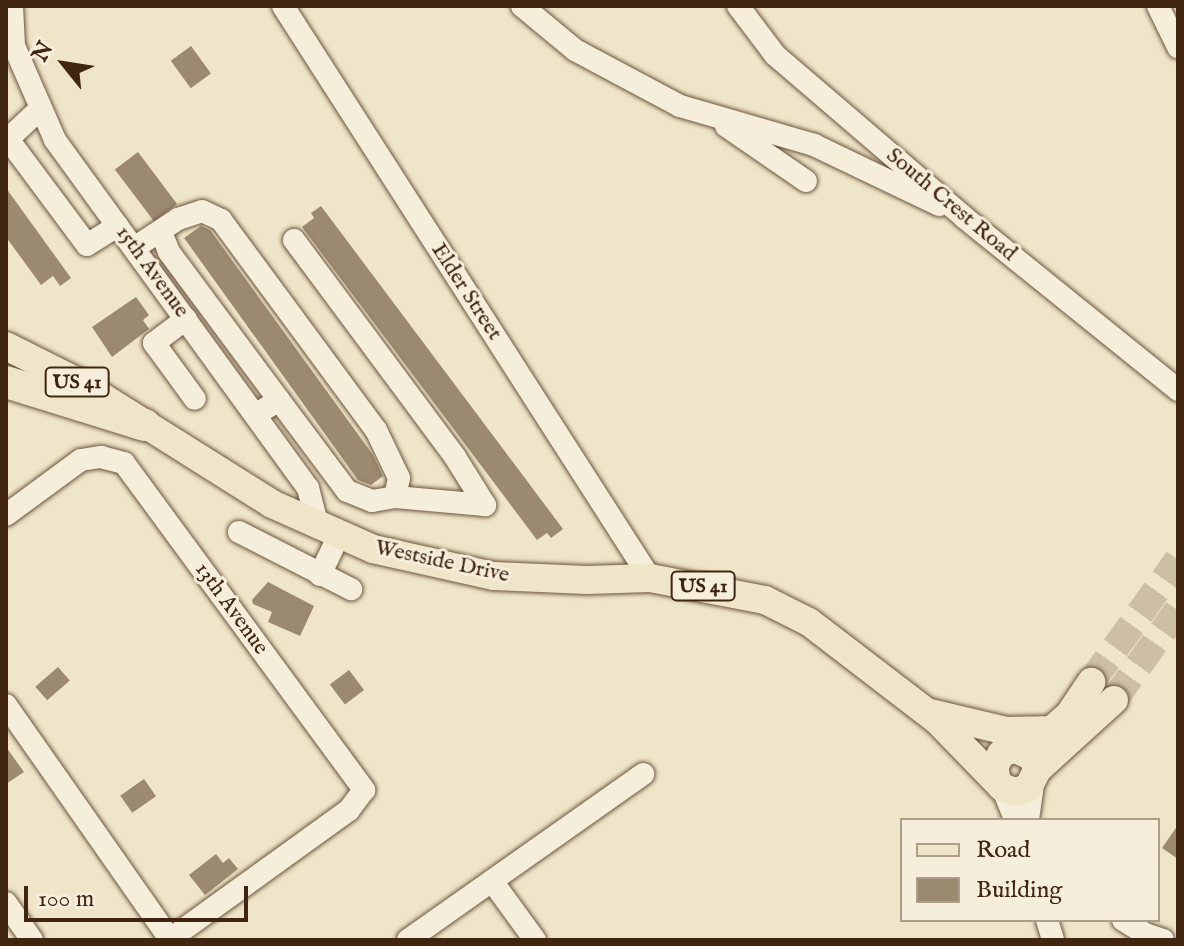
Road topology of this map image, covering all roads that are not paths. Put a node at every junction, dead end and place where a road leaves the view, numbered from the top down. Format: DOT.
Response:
graph roads {
  1 [pos="12,6"];
  2 [pos="283,6"];
  3 [pos="522,6"];
  4 [pos="738,6"];
  5 [pos="1158,6"];
  6 [pos="1178,47"];
  7 [pos="40,109"];
  8 [pos="711,116"];
  9 [pos="806,181"];
  10 [pos="965,218"];
  11 [pos="118,226"];
  12 [pos="161,232"];
  13 [pos="294,240"];
  14 [pos="134,248"];
  15 [pos="186,319"];
  16 [pos="6,346"];
  17 [pos="238,346"];
  18 [pos="217,362"];
  19 [pos="6,382"];
  20 [pos="1178,390"];
  21 [pos="195,399"];
  22 [pos="279,400"];
  23 [pos="255,415"];
  24 [pos="145,425"];
  25 [pos="395,497"];
  26 [pos="6,515"];
  27 [pos="329,531"];
  28 [pos="239,532"];
  29 [pos="320,575"];
  30 [pos="650,578"];
  31 [pos="351,589"];
  32 [pos="1091,682"];
  33 [pos="1114,700"];
  34 [pos="6,705"];
  35 [pos="932,716"];
  36 [pos="1055,730"];
  37 [pos="1024,763"];
  38 [pos="643,774"];
  39 [pos="999,784"];
  40 [pos="1014,818"];
  41 [pos="1028,818"];
  42 [pos="492,881"];
  43 [pos="6,903"];
  44 [pos="1126,922"];
  45 [pos="32,940"];
  46 [pos="169,940"];
  47 [pos="408,940"];
  48 [pos="535,940"];
  49 [pos="1163,940"];
  1 -- 7 [label="street, 15th Avenue"];
  2 -- 30 [label="street, Elder Street"];
  3 -- 8 [label="street"];
  4 -- 10 [label="street, South Crest Road"];
  5 -- 6 [label="street"];
  7 -- 11 [label="street, 15th Avenue"];
  7 -- 11 [label="street"];
  8 -- 9 [label="street"];
  8 -- 10 [label="street"];
  10 -- 20 [label="street, South Crest Road"];
  11 -- 14 [label="street, 15th Avenue"];
  12 -- 14 [label="street"];
  12 -- 17 [label="street"];
  12 -- 25 [label="street"];
  13 -- 25 [label="street"];
  14 -- 15 [label="street, 15th Avenue"];
  15 -- 18 [label="street, 15th Avenue"];
  15 -- 21 [label="street"];
  16 -- 24 [label="main road, Westside Drive / US 41"];
  17 -- 18 [label="street"];
  17 -- 22 [label="street"];
  18 -- 23 [label="street, 15th Avenue"];
  19 -- 24 [label="highway"];
  22 -- 23 [label="street"];
  22 -- 25 [label="street"];
  23 -- 27 [label="street, 15th Avenue"];
  24 -- 27 [label="main road, Westside Drive / US 41"];
  26 -- 46 [label="street, 13th Avenue"];
  27 -- 29 [label="street"];
  27 -- 30 [label="main road, Westside Drive / US 41"];
  28 -- 29 [label="street"];
  29 -- 31 [label="street"];
  30 -- 35 [label="main road, Westside Drive / US 41"];
  32 -- 36 [label="main road"];
  33 -- 37 [label="main road"];
  34 -- 46 [label="street"];
  35 -- 36 [label="main road"];
  35 -- 37 [label="main road, Westside Drive / US 41"];
  35 -- 39 [label="main road, Westside Drive / US 41"];
  36 -- 37 [label="main road"];
  37 -- 39 [label="main road"];
  37 -- 41 [label="street"];
  38 -- 42 [label="street"];
  39 -- 40 [label="street"];
  42 -- 47 [label="street"];
  42 -- 48 [label="street"];
  43 -- 45 [label="street"];
  44 -- 49 [label="street"];
}
